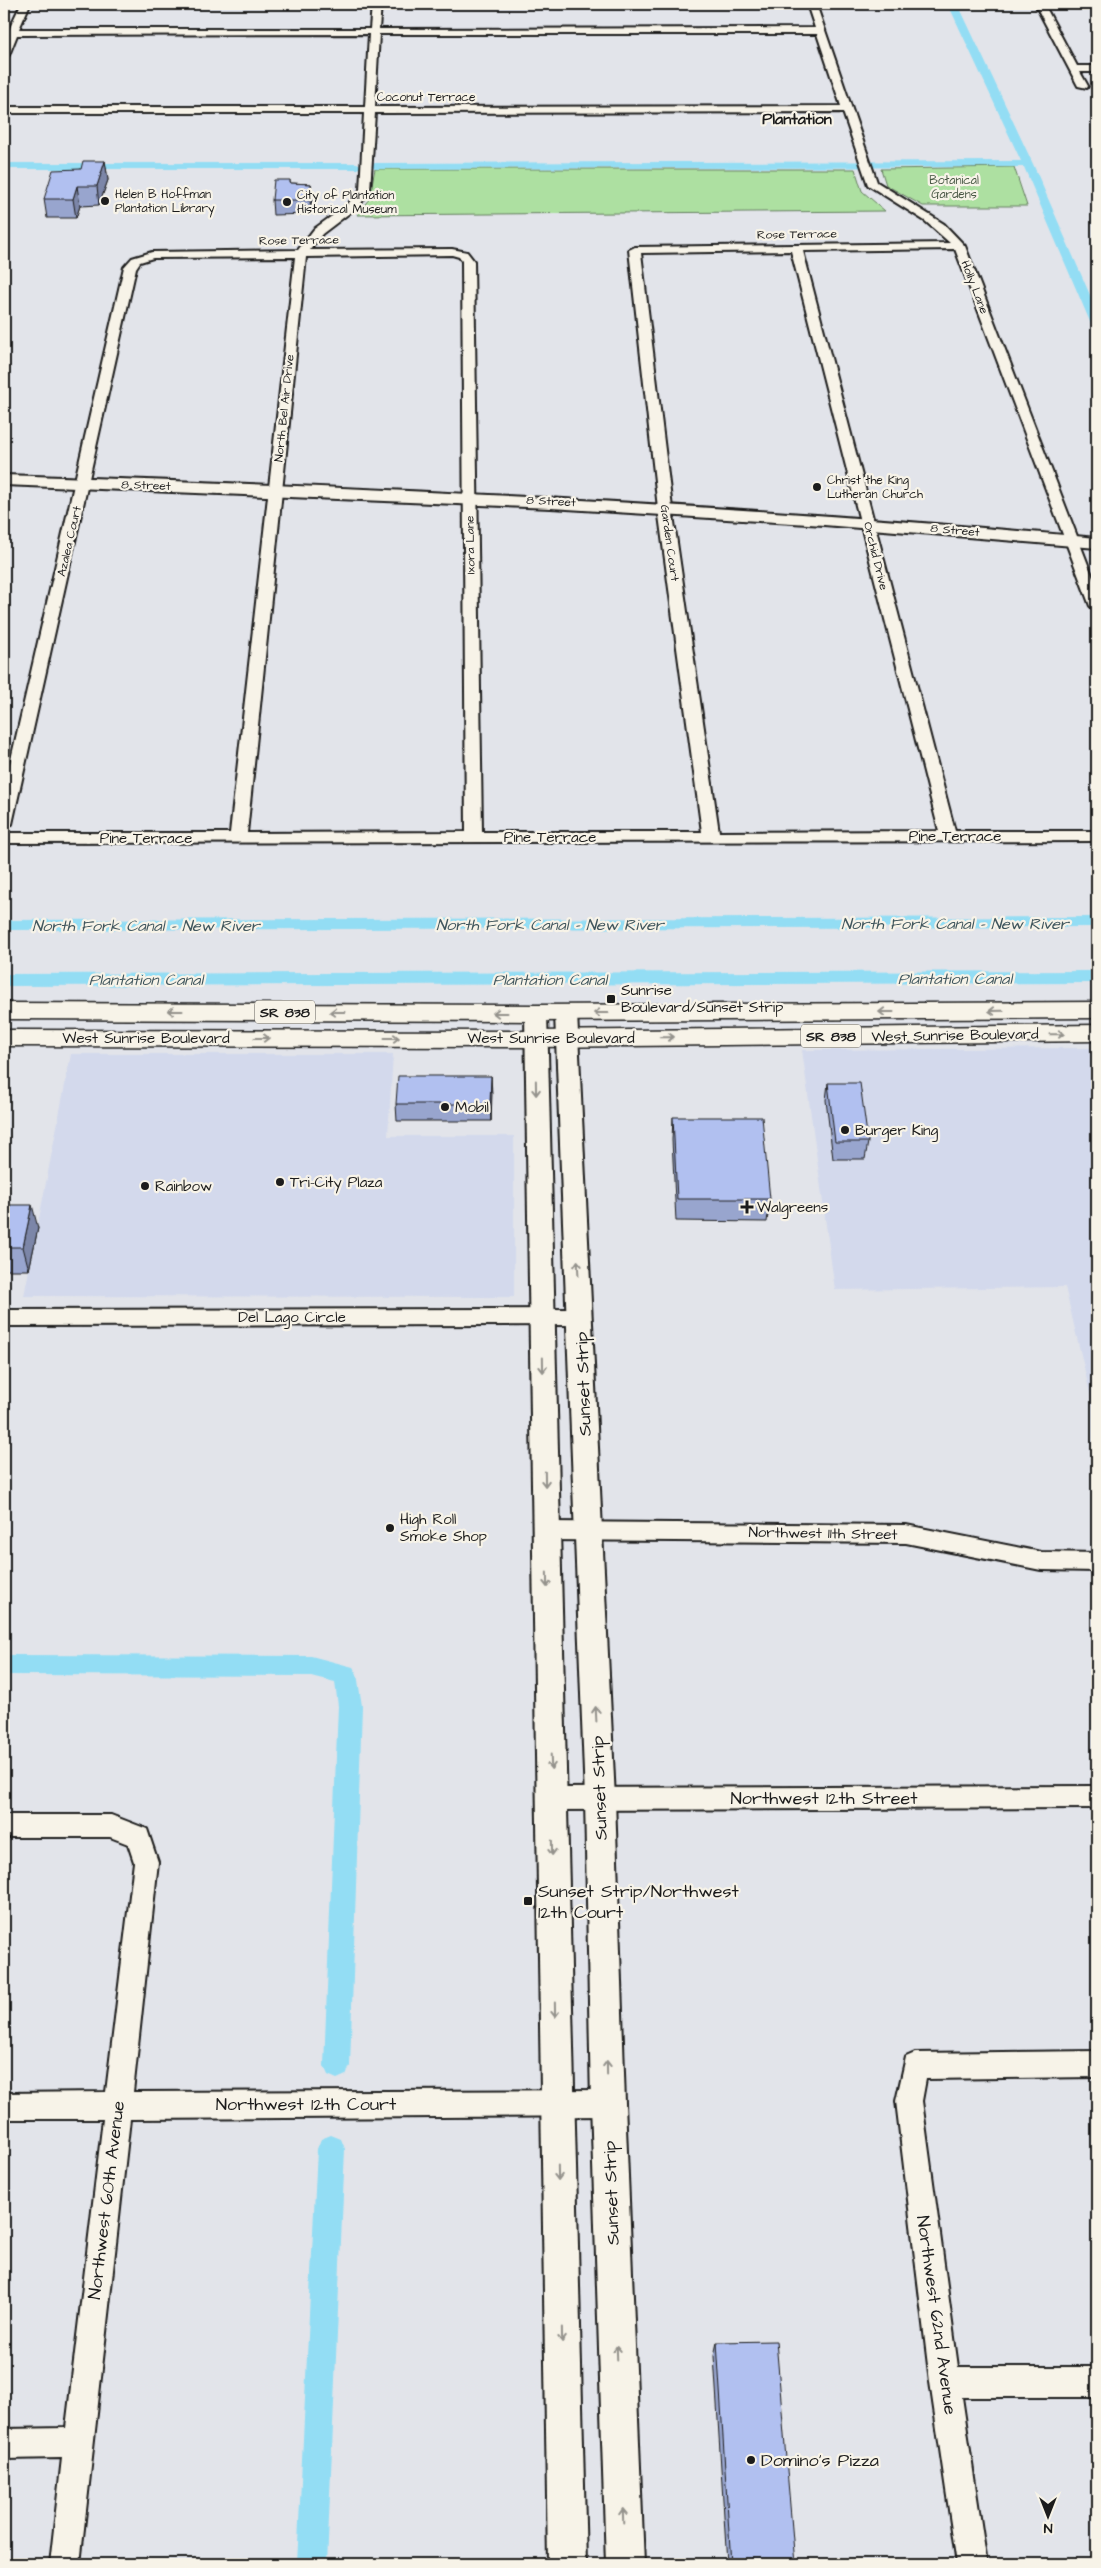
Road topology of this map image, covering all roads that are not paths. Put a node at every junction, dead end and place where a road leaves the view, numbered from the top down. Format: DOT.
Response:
graph roads {
  1 [pos="25,4"];
  2 [pos="376,4"];
  3 [pos="812,4"];
  4 [pos="1039,4"];
  5 [pos="821,31"];
  6 [pos="12,32"];
  7 [pos="374,32"];
  8 [pos="4,56"];
  9 [pos="1075,69"];
  10 [pos="1097,69"];
  11 [pos="1083,86"];
  12 [pos="848,109"];
  13 [pos="4,110"];
  14 [pos="369,110"];
  15 [pos="959,246"];
  16 [pos="796,248"];
  17 [pos="635,250"];
  18 [pos="301,254"];
  19 [pos="463,254"];
  20 [pos="136,260"];
  21 [pos="4,480"];
  22 [pos="82,482"];
  23 [pos="274,489"];
  24 [pos="469,497"];
  25 [pos="665,508"];
  26 [pos="867,522"];
  27 [pos="1072,540"];
  28 [pos="1097,543"];
  29 [pos="1097,606"];
  30 [pos="4,824"];
  31 [pos="711,836"];
  32 [pos="948,836"];
  33 [pos="1097,836"];
  34 [pos="474,837"];
  35 [pos="4,838"];
  36 [pos="238,838"];
  37 [pos="1097,1010"];
  38 [pos="4,1011"];
  39 [pos="52,1011"];
  40 [pos="536,1013"];
  41 [pos="566,1013"];
  42 [pos="4,1022"];
  43 [pos="1097,1034"];
  44 [pos="4,1038"];
  45 [pos="566,1038"];
  46 [pos="536,1039"];
  47 [pos="543,1316"];
  48 [pos="580,1317"];
  49 [pos="4,1318"];
  50 [pos="546,1531"];
  51 [pos="587,1531"];
  52 [pos="1097,1562"];
  53 [pos="1097,1797"];
  54 [pos="552,1799"];
  55 [pos="600,1799"];
  56 [pos="4,1826"];
  57 [pos="1097,2064"];
  58 [pos="608,2102"];
  59 [pos="556,2103"];
  60 [pos="117,2105"];
  61 [pos="4,2106"];
  62 [pos="945,2382"];
  63 [pos="1097,2382"];
  64 [pos="77,2443"];
  65 [pos="4,2444"];
  66 [pos="65,2564"];
  67 [pos="567,2564"];
  68 [pos="625,2564"];
  69 [pos="972,2564"];
  1 -- 6 [label="street"];
  2 -- 7 [label="street"];
  3 -- 5 [label="street, Holly Lane"];
  4 -- 9 [label="street"];
  5 -- 7 [label="street"];
  5 -- 12 [label="street, Holly Lane"];
  6 -- 7 [label="street"];
  6 -- 8 [label="street"];
  7 -- 14 [label="street"];
  9 -- 10 [label="street"];
  9 -- 11 [label="street"];
  12 -- 14 [label="street, Coconut Terrace"];
  12 -- 15 [label="street, Holly Lane"];
  13 -- 14 [label="street, Coconut Terrace"];
  14 -- 18 [label="street"];
  15 -- 16 [label="street, Rose Terrace"];
  15 -- 27 [label="street, Holly Lane"];
  16 -- 17 [label="street, Rose Terrace"];
  16 -- 26 [label="street, Orchid Drive"];
  17 -- 25 [label="street, Garden Court"];
  18 -- 19 [label="street, Rose Terrace"];
  18 -- 20 [label="street, Rose Terrace"];
  18 -- 23 [label="street, North Bel Air Drive"];
  19 -- 24 [label="street, Ixora Lane"];
  20 -- 22 [label="street, Azalea Court"];
  21 -- 22 [label="street, 8 Street"];
  22 -- 23 [label="street, 8 Street"];
  22 -- 30 [label="street, Azalea Court"];
  23 -- 24 [label="street, 8 Street"];
  23 -- 36 [label="street, North Bel Air Drive"];
  24 -- 25 [label="street, 8 Street"];
  24 -- 34 [label="street, Ixora Lane"];
  25 -- 26 [label="street, 8 Street"];
  25 -- 31 [label="street, Garden Court"];
  26 -- 27 [label="street, 8 Street"];
  26 -- 32 [label="street, Orchid Drive"];
  27 -- 28 [label="street, 8 Street"];
  27 -- 29 [label="street, Holly Lane"];
  31 -- 32 [label="street, Pine Terrace"];
  31 -- 34 [label="street, Pine Terrace"];
  32 -- 33 [label="street, Pine Terrace"];
  34 -- 36 [label="street, Pine Terrace"];
  35 -- 36 [label="street, Pine Terrace"];
  37 -- 41 [label="highway, West Sunrise Boulevard / SR 838, one-way"];
  38 -- 39 [label="highway, West Sunrise Boulevard / SR 838"];
  40 -- 39 [label="highway, West Sunrise Boulevard / SR 838, one-way"];
  39 -- 42 [label="highway"];
  40 -- 41 [label="highway, West Sunrise Boulevard / SR 838"];
  40 -- 46 [label="street"];
  41 -- 45 [label="street, Sunset Strip"];
  45 -- 43 [label="highway, West Sunrise Boulevard / SR 838, one-way"];
  44 -- 46 [label="highway, West Sunrise Boulevard / SR 838, one-way"];
  45 -- 46 [label="highway, West Sunrise Boulevard / SR 838"];
  48 -- 45 [label="street, Sunset Strip, one-way"];
  46 -- 47 [label="street, one-way"];
  47 -- 48 [label="street, Del Lago Circle"];
  47 -- 49 [label="street, Del Lago Circle"];
  47 -- 50 [label="street, one-way"];
  48 -- 51 [label="street, Sunset Strip"];
  50 -- 51 [label="street, Northwest 11th Street"];
  50 -- 54 [label="street, one-way"];
  51 -- 52 [label="street, Northwest 11th Street"];
  55 -- 51 [label="street, Sunset Strip, one-way"];
  53 -- 55 [label="street, Northwest 12th Street"];
  54 -- 55 [label="street, Northwest 12th Street"];
  54 -- 59 [label="street, one-way"];
  58 -- 55 [label="street, Sunset Strip, one-way"];
  56 -- 60 [label="street, Northwest 60th Avenue"];
  57 -- 62 [label="street, Northwest 62nd Avenue"];
  58 -- 59 [label="street, Northwest 12th Court"];
  68 -- 58 [label="street, Sunset Strip, one-way"];
  59 -- 60 [label="street, Northwest 12th Court"];
  59 -- 67 [label="street, one-way"];
  60 -- 61 [label="street, Northwest 12th Court"];
  60 -- 64 [label="street, Northwest 60th Avenue"];
  62 -- 63 [label="street"];
  62 -- 69 [label="street, Northwest 62nd Avenue"];
  64 -- 65 [label="street"];
  64 -- 66 [label="street, Northwest 60th Avenue"];
}
